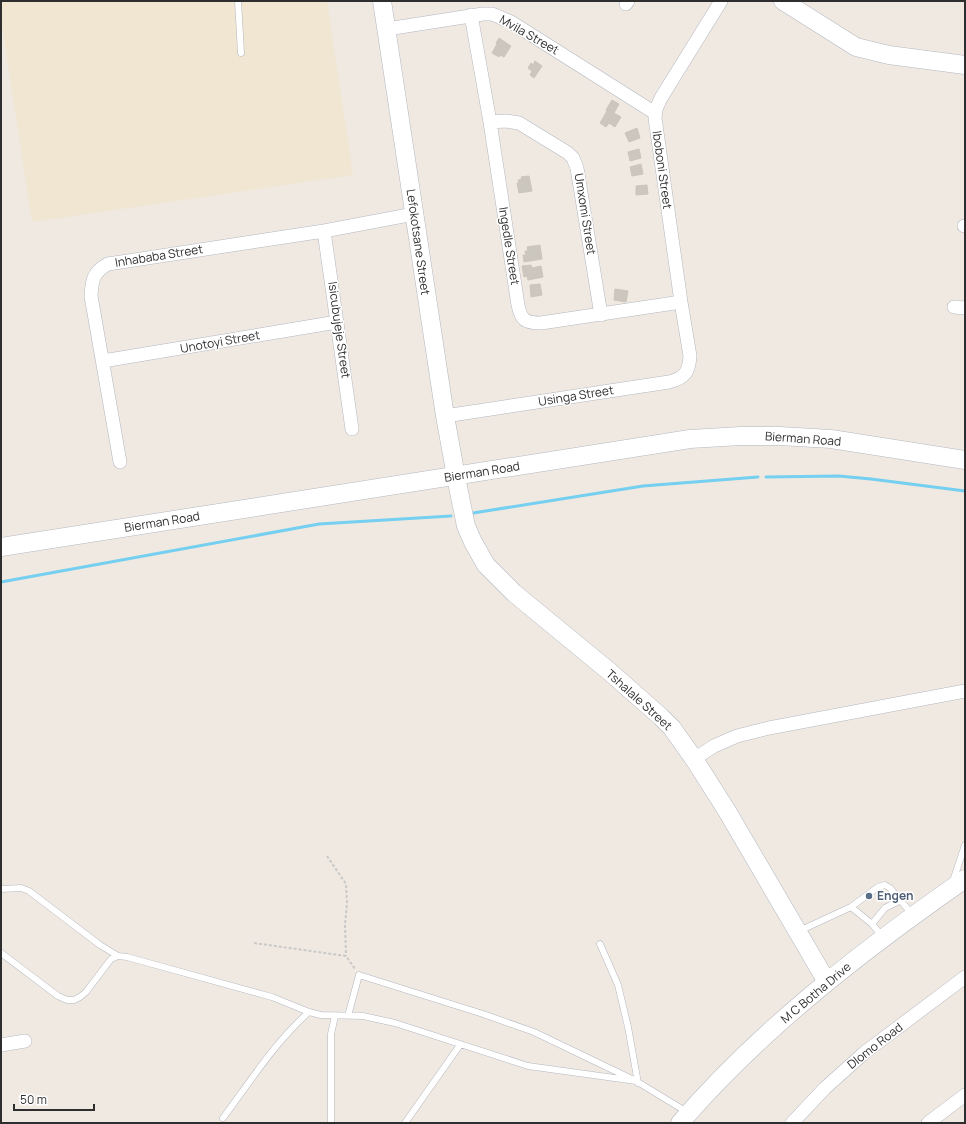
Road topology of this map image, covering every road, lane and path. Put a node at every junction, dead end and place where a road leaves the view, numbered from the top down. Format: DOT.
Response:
graph roads {
  1 [pos="238,1"];
  2 [pos="382,1"];
  3 [pos="721,1"];
  4 [pos="783,1"];
  5 [pos="471,15"];
  6 [pos="387,29"];
  7 [pos="241,53"];
  8 [pos="965,62"];
  9 [pos="655,113"];
  10 [pos="490,122"];
  11 [pos="414,214"];
  12 [pos="324,231"];
  13 [pos="681,302"];
  14 [pos="601,315"];
  15 [pos="337,322"];
  16 [pos="690,356"];
  17 [pos="103,361"];
  18 [pos="445,416"];
  19 [pos="352,430"];
  20 [pos="965,460"];
  21 [pos="120,462"];
  22 [pos="965,464"];
  23 [pos="456,479"];
  24 [pos="1,547"];
  25 [pos="1,554"];
  26 [pos="965,691"];
  27 [pos="694,759"];
  28 [pos="965,845"];
  29 [pos="327,856"];
  30 [pos="958,884"];
  31 [pos="1,889"];
  32 [pos="901,900"];
  33 [pos="851,908"];
  34 [pos="913,916"];
  35 [pos="872,924"];
  36 [pos="797,932"];
  37 [pos="884,938"];
  38 [pos="254,943"];
  39 [pos="600,944"];
  40 [pos="1,953"];
  41 [pos="118,956"];
  42 [pos="346,956"];
  43 [pos="358,975"];
  44 [pos="965,977"];
  45 [pos="827,982"];
  46 [pos="309,1012"];
  47 [pos="335,1016"];
  48 [pos="348,1016"];
  49 [pos="25,1041"];
  50 [pos="1,1045"];
  51 [pos="460,1045"];
  52 [pos="637,1082"];
  53 [pos="965,1095"];
  54 [pos="223,1118"];
  55 [pos="684,1118"];
  56 [pos="332,1123"];
  57 [pos="405,1123"];
  58 [pos="792,1123"];
  59 [pos="928,1123"];
  1 -- 7 [label="lane"];
  2 -- 6 [label="main road, Lefokotsane Street"];
  3 -- 9 [label="street"];
  4 -- 8 [label="main road"];
  5 -- 6 [label="street, Mvila Street"];
  5 -- 9 [label="street, Mvila Street"];
  5 -- 10 [label="street, Ingedle Street"];
  6 -- 11 [label="main road, Lefokotsane Street"];
  9 -- 13 [label="street, Iboboni Street"];
  10 -- 14 [label="street, Umxomi Street"];
  10 -- 14 [label="street, Ingedle Street"];
  11 -- 12 [label="street, Inhababa Street"];
  11 -- 18 [label="main road, Lefokotsane Street"];
  12 -- 15 [label="street, Isicubujeje Street"];
  12 -- 17 [label="street, Inhababa Street"];
  13 -- 14 [label="street, Ingedle Street"];
  13 -- 16 [label="street, Iboboni Street"];
  15 -- 17 [label="street, Unotoyi Street"];
  15 -- 19 [label="street, Isicubujeje Street"];
  16 -- 18 [label="street, Usinga Street"];
  17 -- 21 [label="street, Inhababa Street"];
  18 -- 23 [label="main road, Lefokotsane Street"];
  20 -- 23 [label="main road, Bierman Road"];
  22 -- 23 [label="main road, Bierman Road"];
  23 -- 24 [label="main road, Bierman Road"];
  23 -- 25 [label="main road, Bierman Road"];
  23 -- 27 [label="main road, Tshalale Street"];
  26 -- 27 [label="street"];
  27 -- 36 [label="main road, Tshalale Street"];
  28 -- 30 [label="lane"];
  29 -- 42 [label="path"];
  30 -- 34 [label="main road, M C Botha Drive"];
  31 -- 41 [label="lane"];
  32 -- 33 [label="lane"];
  32 -- 34 [label="lane"];
  32 -- 35 [label="lane"];
  33 -- 35 [label="lane"];
  33 -- 36 [label="lane"];
  34 -- 37 [label="main road, M C Botha Drive"];
  35 -- 37 [label="lane"];
  36 -- 45 [label="main road, Tshalale Street"];
  37 -- 45 [label="main road, M C Botha Drive"];
  38 -- 42 [label="path"];
  39 -- 52 [label="lane"];
  40 -- 41 [label="lane"];
  41 -- 46 [label="lane"];
  42 -- 43 [label="path"];
  43 -- 48 [label="lane"];
  43 -- 52 [label="lane"];
  44 -- 58 [label="street, Dlomo Road"];
  45 -- 55 [label="main road, M C Botha Drive"];
  46 -- 47 [label="lane"];
  46 -- 54 [label="lane"];
  47 -- 48 [label="lane"];
  47 -- 56 [label="lane"];
  48 -- 51 [label="lane"];
  49 -- 50 [label="street"];
  51 -- 52 [label="lane"];
  51 -- 57 [label="lane"];
  52 -- 55 [label="lane"];
  53 -- 59 [label="street"];
}
